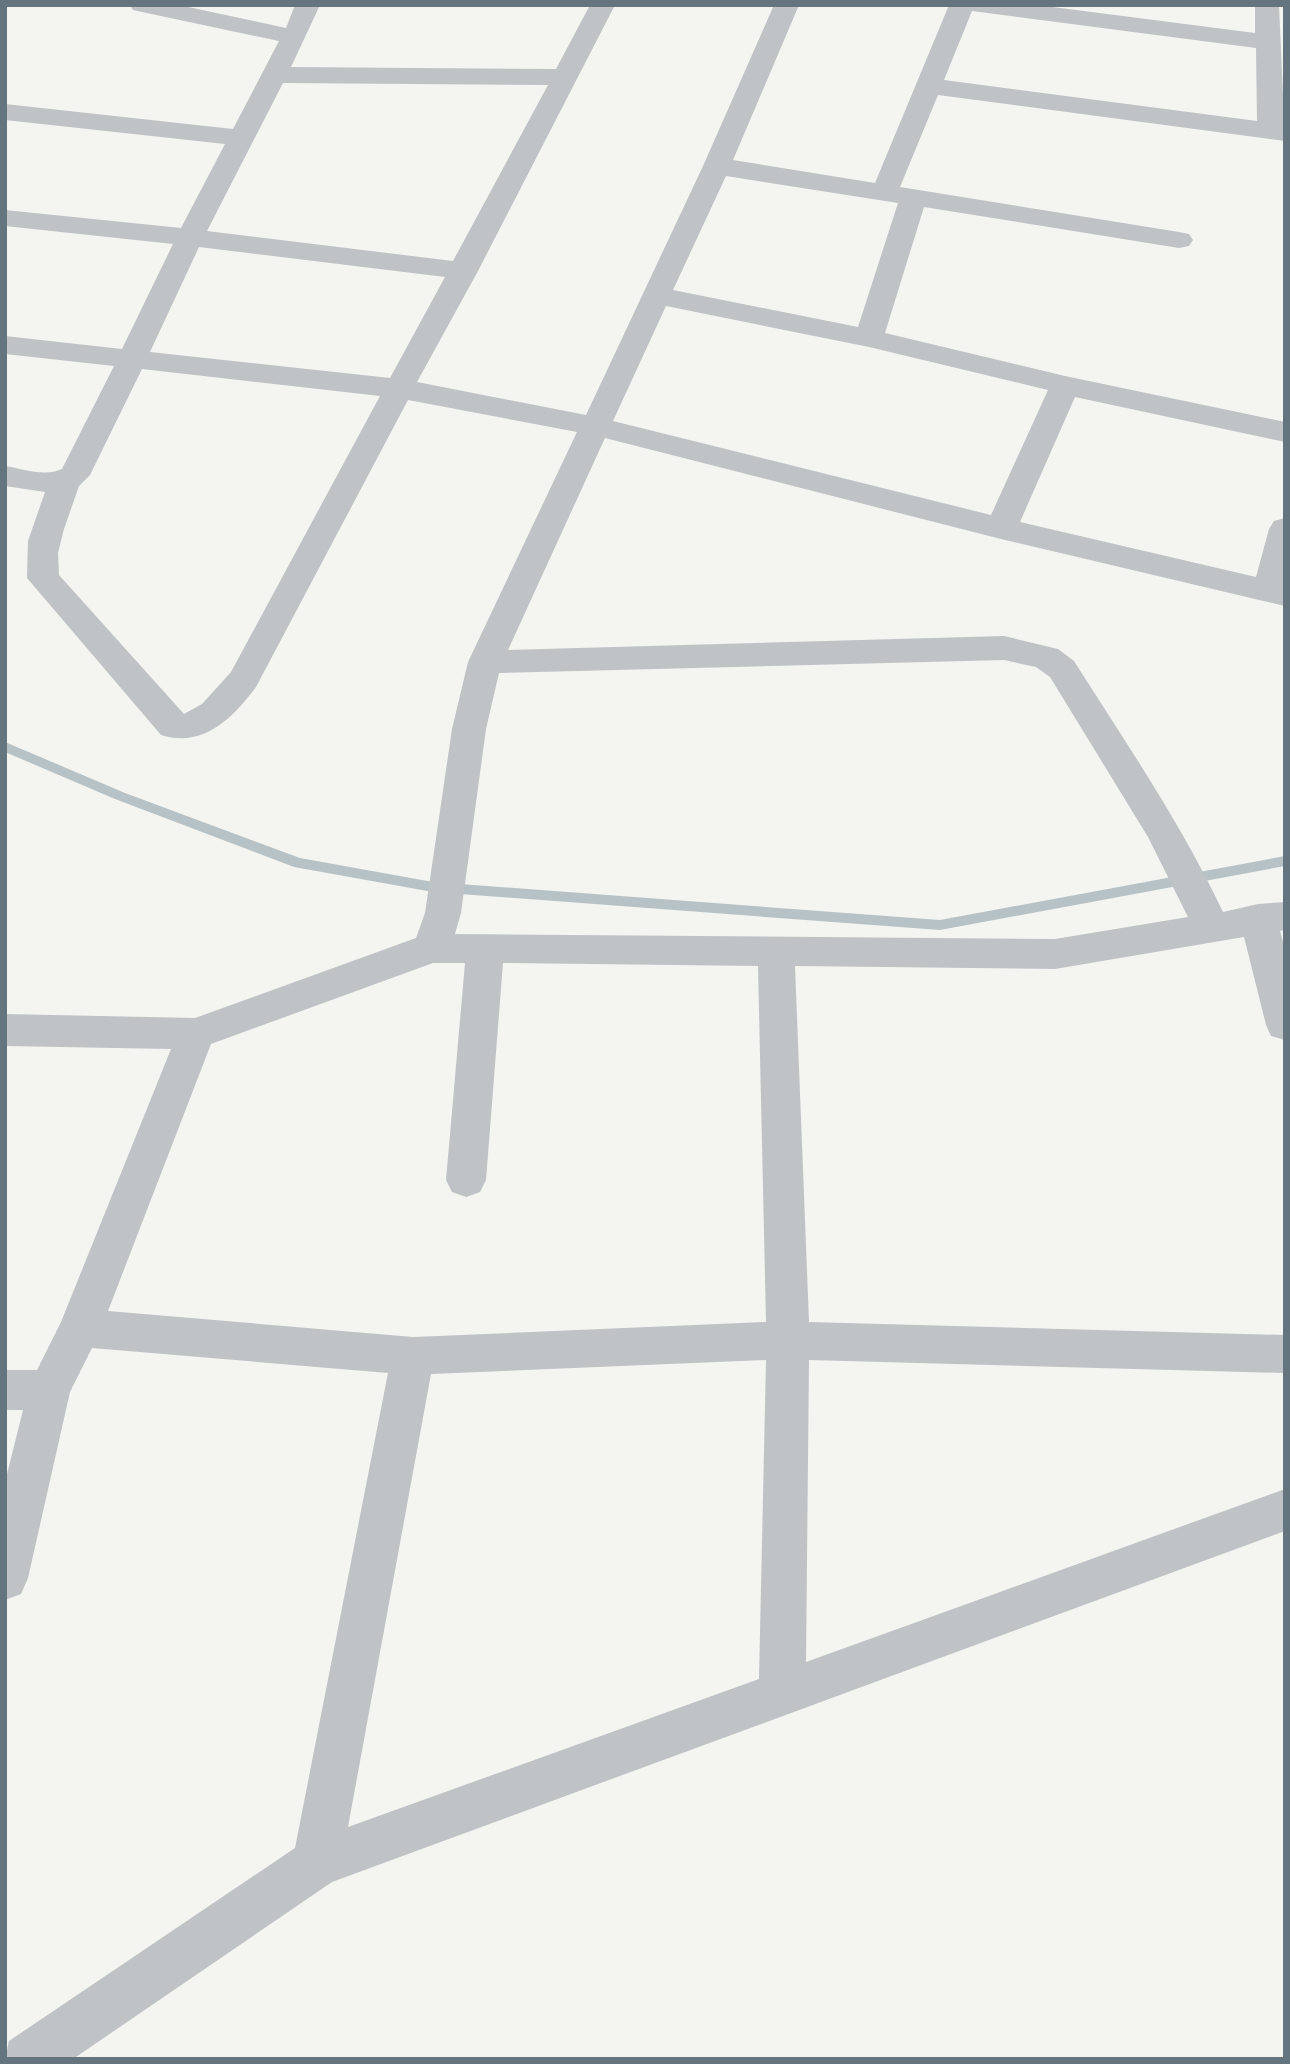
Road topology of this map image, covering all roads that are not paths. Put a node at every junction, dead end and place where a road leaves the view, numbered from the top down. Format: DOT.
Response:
graph roads {
  1 [pos="142,5"];
  2 [pos="308,5"];
  3 [pos="603,5"];
  4 [pos="787,5"];
  5 [pos="962,5"];
  6 [pos="976,5"];
  7 [pos="1267,5"];
  8 [pos="294,37"];
  9 [pos="1268,42"];
  10 [pos="274,75"];
  11 [pos="565,77"];
  12 [pos="928,86"];
  13 [pos="5,112"];
  14 [pos="1278,132"];
  15 [pos="242,138"];
  16 [pos="717,166"];
  17 [pos="884,193"];
  18 [pos="913,198"];
  19 [pos="5,218"];
  20 [pos="190,237"];
  21 [pos="1179,240"];
  22 [pos="464,271"];
  23 [pos="656,295"];
  24 [pos="869,338"];
  25 [pos="5,345"];
  26 [pos="132,359"];
  27 [pos="1065,385"];
  28 [pos="397,388"];
  29 [pos="594,426"];
  30 [pos="1285,432"];
  31 [pos="5,476"];
  32 [pos="65,481"];
  33 [pos="1001,528"];
  34 [pos="1285,529"];
  35 [pos="1277,593"];
  36 [pos="485,662"];
  37 [pos="1271,917"];
  38 [pos="1211,927"];
  39 [pos="432,948"];
  40 [pos="485,949"];
  41 [pos="776,952"];
  42 [pos="1285,1025"];
  43 [pos="5,1030"];
  44 [pos="196,1034"];
  45 [pos="466,1180"];
  46 [pos="80,1328"];
  47 [pos="788,1340"];
  48 [pos="1285,1354"];
  49 [pos="413,1356"];
  50 [pos="5,1390"];
  51 [pos="49,1390"];
  52 [pos="1285,1510"];
  53 [pos="5,1578"];
  54 [pos="782,1692"];
  55 [pos="317,1863"];
  56 [pos="27,2059"];
  1 -- 8 [label="street"];
  2 -- 8 [label="street"];
  3 -- 11 [label="street"];
  4 -- 16 [label="street"];
  5 -- 12 [label="street"];
  6 -- 9 [label="street"];
  7 -- 9 [label="street"];
  8 -- 10 [label="street"];
  9 -- 14 [label="street"];
  10 -- 11 [label="street"];
  10 -- 15 [label="street"];
  11 -- 22 [label="street"];
  12 -- 14 [label="street"];
  12 -- 17 [label="street"];
  13 -- 15 [label="street"];
  15 -- 20 [label="street"];
  16 -- 17 [label="street"];
  16 -- 23 [label="street"];
  17 -- 18 [label="street"];
  18 -- 21 [label="street"];
  18 -- 24 [label="street"];
  19 -- 20 [label="street"];
  20 -- 22 [label="street"];
  20 -- 26 [label="street"];
  22 -- 28 [label="street"];
  23 -- 24 [label="street"];
  23 -- 29 [label="street"];
  24 -- 27 [label="street"];
  25 -- 26 [label="street"];
  26 -- 28 [label="street"];
  26 -- 32 [label="street"];
  27 -- 30 [label="street"];
  27 -- 33 [label="street"];
  28 -- 29 [label="street"];
  28 -- 32 [label="street"];
  29 -- 33 [label="street"];
  29 -- 36 [label="street"];
  31 -- 32 [label="street"];
  33 -- 35 [label="street"];
  34 -- 35 [label="street"];
  36 -- 38 [label="street"];
  36 -- 39 [label="street"];
  37 -- 38 [label="street"];
  37 -- 42 [label="street"];
  38 -- 41 [label="street"];
  39 -- 40 [label="street"];
  39 -- 44 [label="street"];
  40 -- 41 [label="street"];
  40 -- 45 [label="street"];
  41 -- 47 [label="street"];
  43 -- 44 [label="street"];
  44 -- 46 [label="street"];
  46 -- 49 [label="street"];
  46 -- 51 [label="street"];
  47 -- 48 [label="street"];
  47 -- 49 [label="street"];
  47 -- 54 [label="street"];
  49 -- 55 [label="street"];
  50 -- 51 [label="street"];
  51 -- 53 [label="street"];
  52 -- 54 [label="street"];
  54 -- 55 [label="street"];
  55 -- 56 [label="street"];
}
